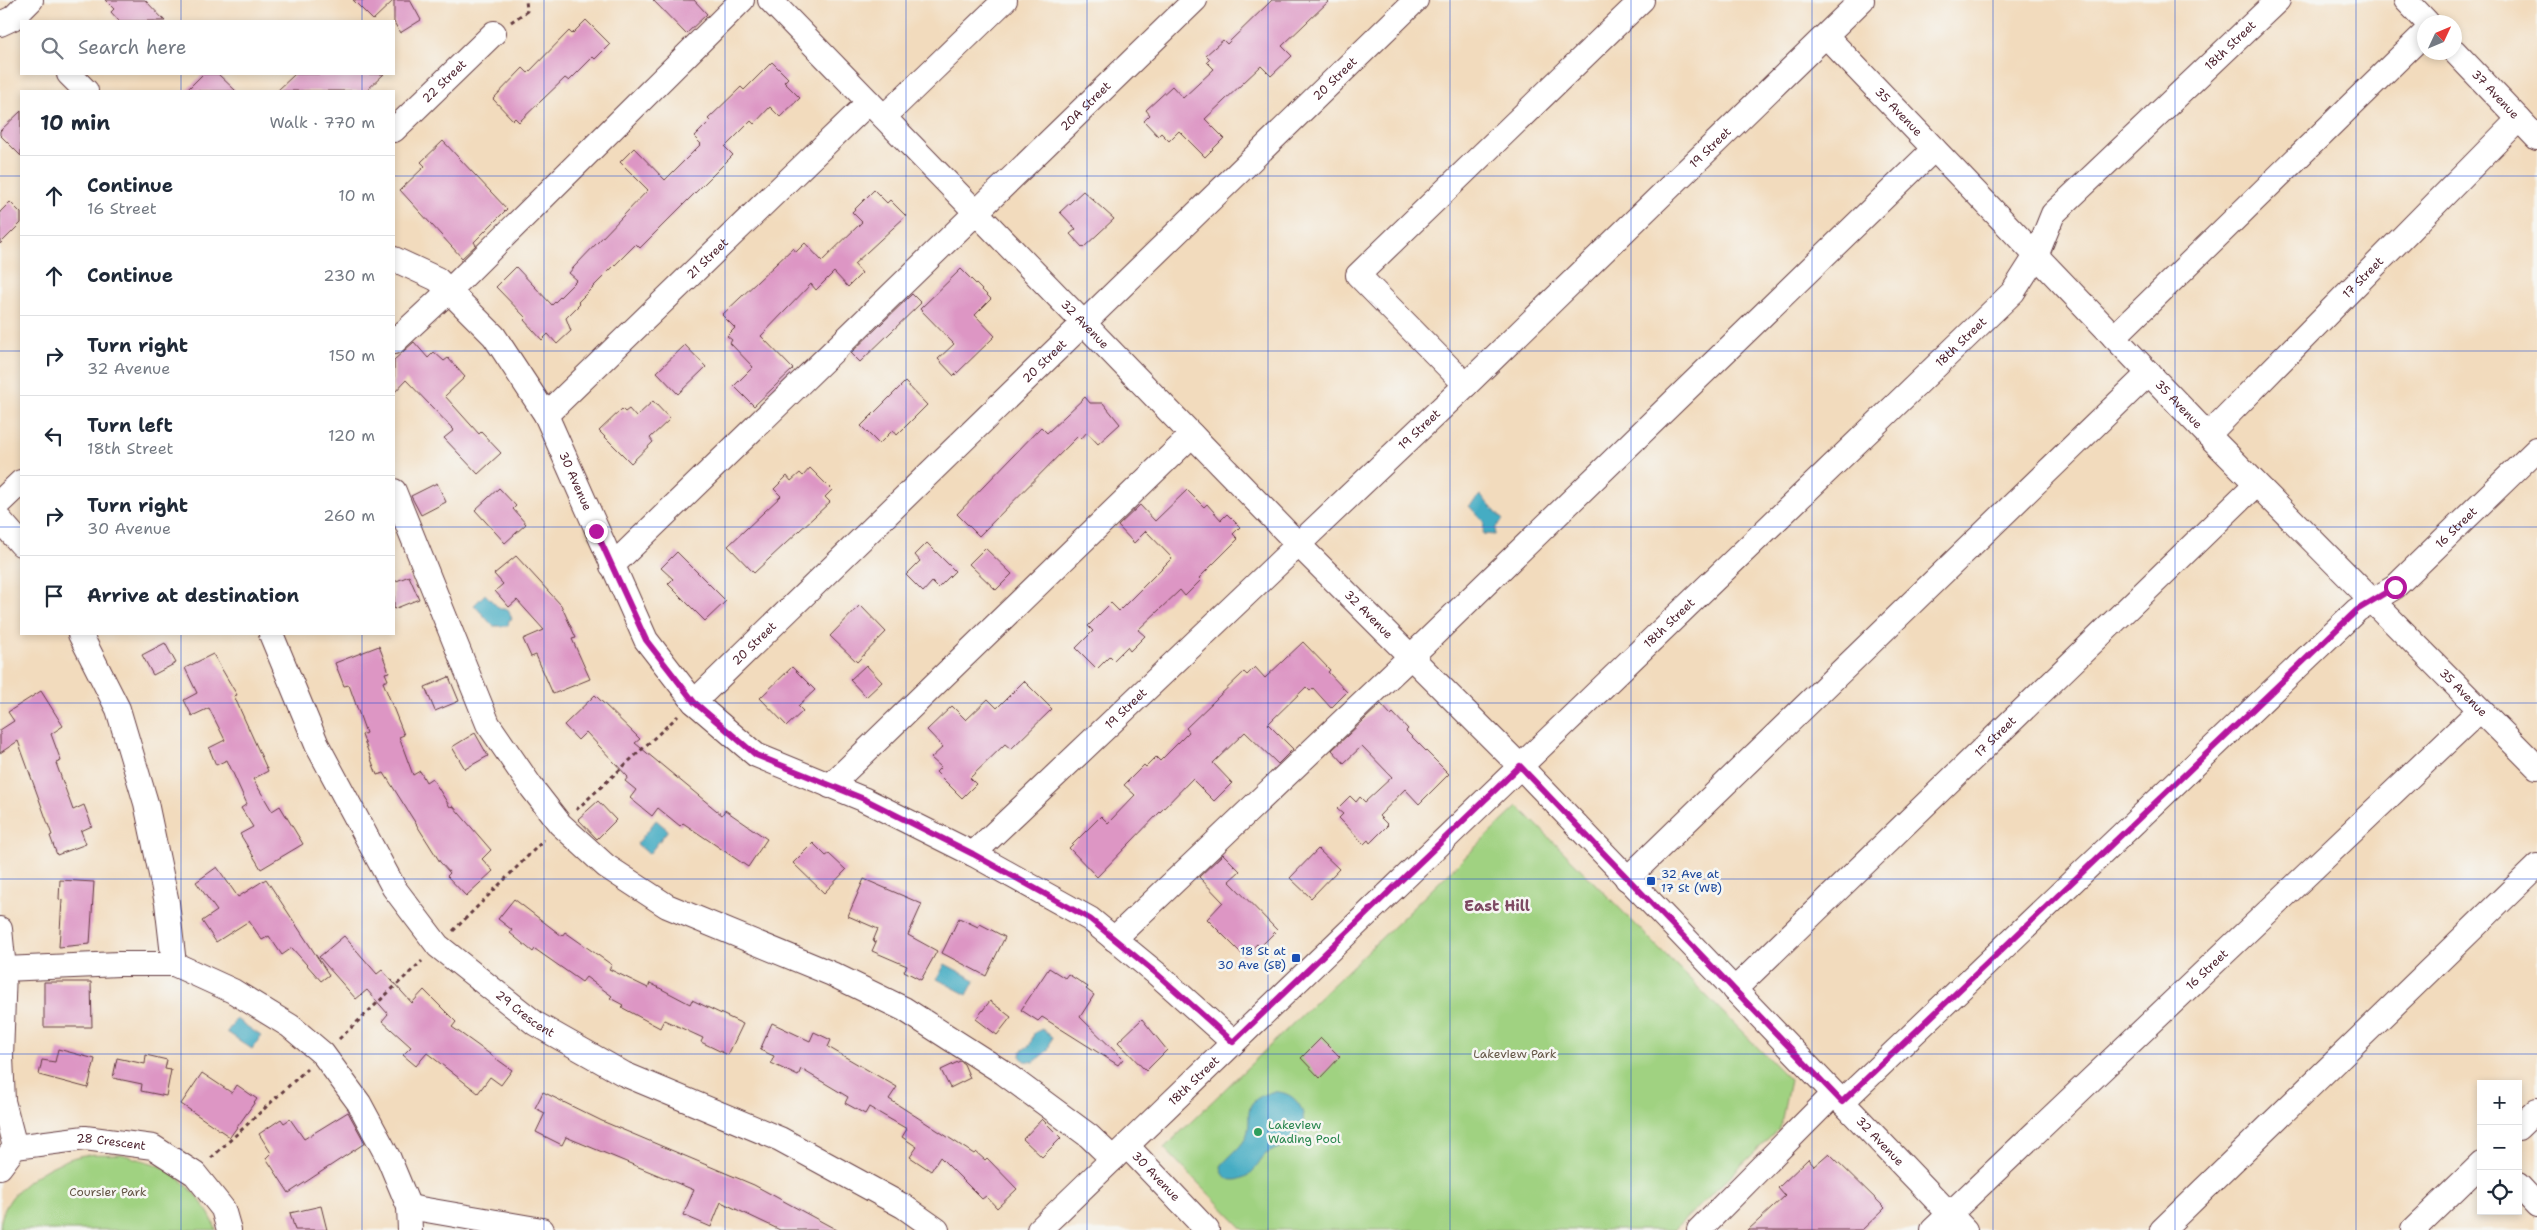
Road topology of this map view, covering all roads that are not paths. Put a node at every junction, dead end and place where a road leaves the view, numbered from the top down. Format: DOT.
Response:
graph roads {
  1 [pos="31,0"];
  2 [pos="742,0"];
  3 [pos="770,0"];
  4 [pos="1005,0"];
  5 [pos="1195,0"];
  6 [pos="1416,0"];
  7 [pos="1642,0"];
  8 [pos="1862,0"];
  9 [pos="2278,0"];
  10 [pos="2406,0"];
  11 [pos="2420,15"];
  12 [pos="8,20"];
  13 [pos="494,33"];
  14 [pos="1826,36"];
  15 [pos="2417,41"];
  16 [pos="2462,60"];
  17 [pos="70,75"];
  18 [pos="85,90"];
  19 [pos="876,109"];
  20 [pos="2518,119"];
  21 [pos="395,129"];
  22 [pos="2537,138"];
  23 [pos="1934,149"];
  24 [pos="975,212"];
  25 [pos="2036,256"];
  26 [pos="395,259"];
  27 [pos="449,291"];
  28 [pos="1083,322"];
  29 [pos="2114,337"];
  30 [pos="395,341"];
  31 [pos="2149,373"];
  32 [pos="1466,385"];
  33 [pos="546,415"];
  34 [pos="1192,435"];
  35 [pos="2208,435"];
  36 [pos="2537,449"];
  37 [pos="20,483"];
  38 [pos="2256,484"];
  39 [pos="395,493"];
  40 [pos="0,502"];
  41 [pos="0,520"];
  42 [pos="20,543"];
  43 [pos="1298,544"];
  44 [pos="612,566"];
  45 [pos="2373,600"];
  46 [pos="81,635"];
  47 [pos="271,635"];
  48 [pos="1410,657"];
  49 [pos="694,702"];
  50 [pos="2480,710"];
  51 [pos="1520,766"];
  52 [pos="2537,767"];
  53 [pos="830,786"];
  54 [pos="973,854"];
  55 [pos="2537,866"];
  56 [pos="1627,879"];
  57 [pos="0,928"];
  58 [pos="1114,939"];
  59 [pos="174,964"];
  60 [pos="4,969"];
  61 [pos="1734,990"];
  62 [pos="1233,1042"];
  63 [pos="1838,1098"];
  64 [pos="2537,1110"];
  65 [pos="2521,1125"];
  66 [pos="15,1147"];
  67 [pos="1120,1152"];
  68 [pos="0,1167"];
  69 [pos="2477,1168"];
  70 [pos="2522,1189"];
  71 [pos="2537,1205"];
  72 [pos="409,1219"];
  73 [pos="1949,1225"];
  74 [pos="229,1230"];
  75 [pos="542,1230"];
  76 [pos="937,1230"];
  77 [pos="1039,1230"];
  78 [pos="1207,1230"];
  79 [pos="1699,1230"];
  80 [pos="2162,1230"];
  81 [pos="2413,1230"];
  1 -- 12 [label="street"];
  2 -- 27 [label="street"];
  3 -- 19 [label="street, 32 Avenue"];
  4 -- 19 [label="street, 21 Street"];
  5 -- 24 [label="street, 20A Street"];
  6 -- 28 [label="street, 20 Street"];
  7 -- 32 [label="street"];
  8 -- 14 [label="street, 19 Street"];
  9 -- 25 [label="street, 18th Street"];
  10 -- 11 [label="street"];
  13 -- 21 [label="street, 22 Street"];
  14 -- 23 [label="street, 35 Avenue"];
  14 -- 32 [label="street, 19 Street"];
  15 -- 29 [label="street"];
  16 -- 20 [label="street, 37 Avenue"];
  17 -- 18 [label="street"];
  19 -- 24 [label="street, 32 Avenue"];
  19 -- 33 [label="street, 21 Street"];
  20 -- 22 [label="street, 37 Avenue"];
  20 -- 35 [label="street, 17 Street"];
  23 -- 25 [label="street, 35 Avenue"];
  23 -- 48 [label="street"];
  24 -- 28 [label="street, 32 Avenue"];
  24 -- 44 [label="street, 20A Street"];
  25 -- 29 [label="street, 35 Avenue"];
  25 -- 51 [label="street, 18th Street"];
  26 -- 27 [label="street, 30 Avenue"];
  27 -- 30 [label="street"];
  27 -- 33 [label="street, 30 Avenue"];
  28 -- 34 [label="street, 32 Avenue"];
  28 -- 49 [label="street, 20 Street"];
  29 -- 31 [label="street, 35 Avenue"];
  31 -- 35 [label="street, 35 Avenue"];
  31 -- 56 [label="street"];
  32 -- 43 [label="street, 19 Street"];
  33 -- 44 [label="street, 30 Avenue"];
  34 -- 43 [label="street, 32 Avenue"];
  34 -- 53 [label="street"];
  35 -- 38 [label="street, 35 Avenue"];
  36 -- 45 [label="street, 16 Street"];
  37 -- 40 [label="street"];
  38 -- 45 [label="street, 35 Avenue"];
  38 -- 61 [label="street, 17 Street"];
  39 -- 67 [label="street, 30 Avenue"];
  41 -- 42 [label="street"];
  43 -- 48 [label="street, 32 Avenue"];
  43 -- 54 [label="street, 19 Street"];
  44 -- 49 [label="street, 30 Avenue"];
  45 -- 50 [label="street, 35 Avenue"];
  45 -- 63 [label="street, 16 Street"];
  46 -- 59 [label="street"];
  47 -- 76 [label="street, 29 Crescent"];
  48 -- 51 [label="street, 32 Avenue"];
  48 -- 58 [label="street"];
  49 -- 53 [label="street, 30 Avenue"];
  50 -- 52 [label="street, 35 Avenue"];
  50 -- 73 [label="street, 16 Street"];
  51 -- 56 [label="street, 32 Avenue"];
  51 -- 62 [label="street, 18th Street"];
  53 -- 54 [label="street, 30 Avenue"];
  54 -- 58 [label="street, 30 Avenue"];
  55 -- 80 [label="street"];
  56 -- 61 [label="street, 32 Avenue"];
  57 -- 60 [label="street"];
  58 -- 62 [label="street, 30 Avenue"];
  59 -- 60 [label="street"];
  59 -- 72 [label="street"];
  60 -- 66 [label="street"];
  61 -- 63 [label="street, 32 Avenue"];
  62 -- 67 [label="street, 18th Street"];
  63 -- 73 [label="street, 32 Avenue"];
  63 -- 79 [label="street, 16 Street"];
  64 -- 65 [label="street"];
  66 -- 68 [label="street"];
  66 -- 74 [label="street, 28 Crescent"];
  67 -- 77 [label="street, 18th Street"];
  67 -- 78 [label="street, 30 Avenue"];
  69 -- 81 [label="street"];
  70 -- 71 [label="street"];
  72 -- 75 [label="street"];
}
